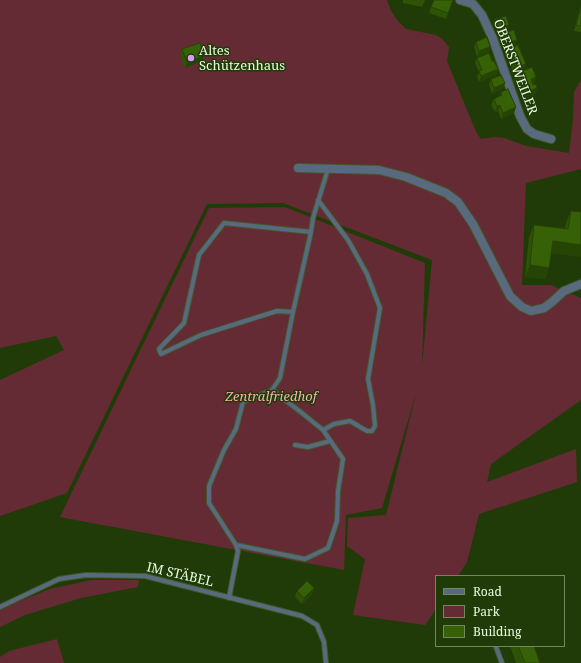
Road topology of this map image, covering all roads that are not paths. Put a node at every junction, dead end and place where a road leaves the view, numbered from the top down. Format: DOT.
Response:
graph roads {
  1 [pos="460,0"];
  2 [pos="551,139"];
  3 [pos="298,168"];
  4 [pos="328,169"];
  5 [pos="318,200"];
  6 [pos="311,232"];
  7 [pos="581,284"];
  8 [pos="293,312"];
  9 [pos="272,390"];
  10 [pos="323,430"];
  11 [pos="330,441"];
  12 [pos="295,445"];
  13 [pos="236,545"];
  14 [pos="229,598"];
  15 [pos="0,607"];
  16 [pos="496,647"];
  17 [pos="326,663"];
  18 [pos="502,663"];
  1 -- 2 [label="street, OBERSTWEILER"];
  3 -- 4 [label="street"];
  4 -- 5 [label="lane"];
  4 -- 7 [label="street"];
  5 -- 6 [label="lane"];
  5 -- 10 [label="lane"];
  6 -- 8 [label="lane"];
  6 -- 8 [label="lane"];
  8 -- 9 [label="lane"];
  9 -- 10 [label="lane"];
  9 -- 13 [label="lane"];
  10 -- 11 [label="lane"];
  11 -- 12 [label="lane"];
  11 -- 13 [label="lane"];
  13 -- 14 [label="lane"];
  14 -- 15 [label="lane, IM STÄBEL"];
  14 -- 17 [label="lane, IM STÄBEL"];
  16 -- 18 [label="lane"];
}
